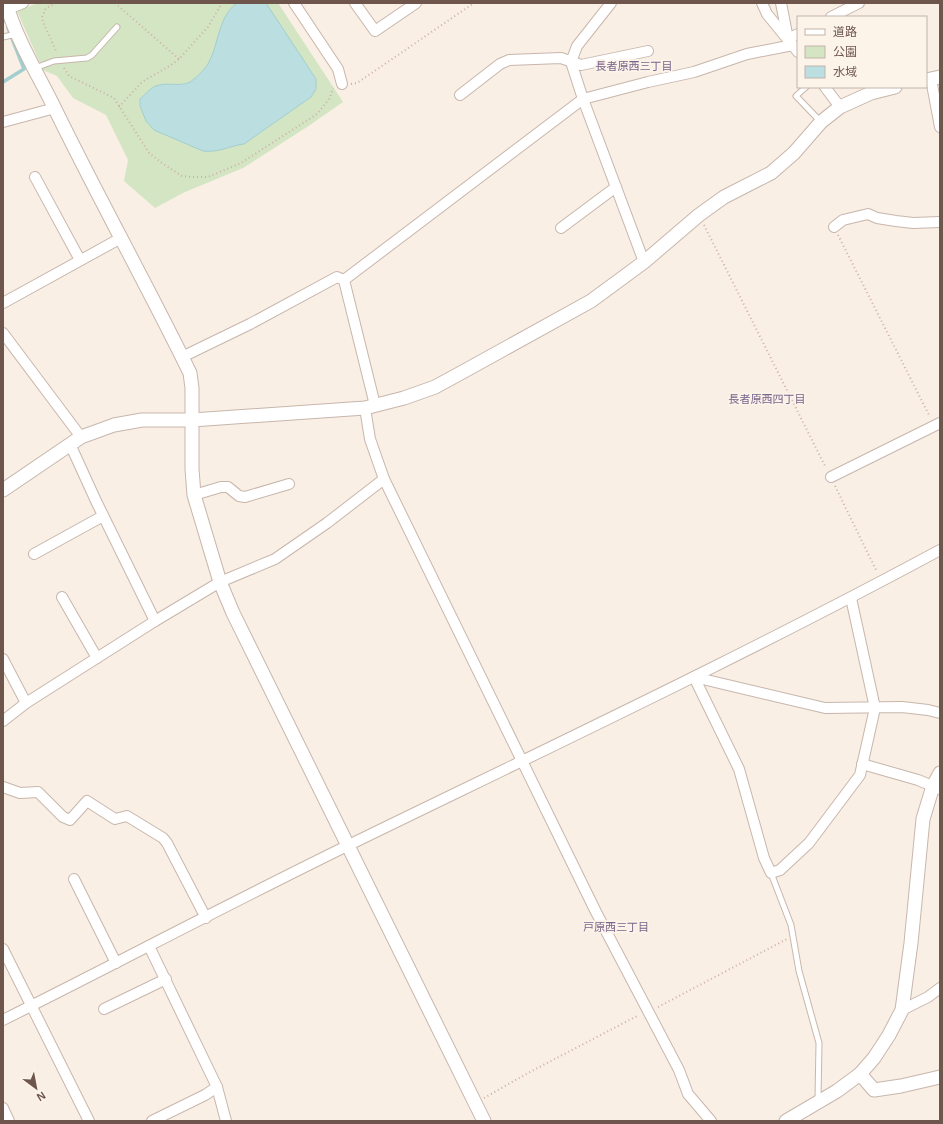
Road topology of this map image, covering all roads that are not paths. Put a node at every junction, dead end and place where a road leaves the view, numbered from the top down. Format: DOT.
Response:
graph roads {
  1 [pos="23,3"];
  2 [pos="294,3"];
  3 [pos="355,3"];
  4 [pos="416,3"];
  5 [pos="611,3"];
  6 [pos="762,3"];
  7 [pos="781,3"];
  8 [pos="859,3"];
  9 [pos="7,6"];
  10 [pos="833,16"];
  11 [pos="117,27"];
  12 [pos="18,34"];
  13 [pos="3,37"];
  14 [pos="793,45"];
  15 [pos="648,51"];
  16 [pos="571,62"];
  17 [pos="35,68"];
  18 [pos="932,79"];
  19 [pos="337,84"];
  20 [pos="805,88"];
  21 [pos="826,88"];
  22 [pos="891,88"];
  23 [pos="460,94"];
  24 [pos="583,99"];
  25 [pos="840,107"];
  26 [pos="55,108"];
  27 [pos="3,122"];
  28 [pos="821,122"];
  29 [pos="940,127"];
  30 [pos="35,177"];
  31 [pos="616,187"];
  32 [pos="940,222"];
  33 [pos="834,227"];
  34 [pos="562,228"];
  35 [pos="121,238"];
  36 [pos="80,260"];
  37 [pos="644,262"];
  38 [pos="344,280"];
  39 [pos="3,303"];
  40 [pos="3,333"];
  41 [pos="182,357"];
  42 [pos="370,406"];
  43 [pos="192,420"];
  44 [pos="938,424"];
  45 [pos="75,440"];
  46 [pos="830,477"];
  47 [pos="384,479"];
  48 [pos="289,484"];
  49 [pos="3,490"];
  50 [pos="194,495"];
  51 [pos="103,516"];
  52 [pos="940,550"];
  53 [pos="34,554"];
  54 [pos="220,582"];
  55 [pos="62,597"];
  56 [pos="851,598"];
  57 [pos="155,620"];
  58 [pos="97,658"];
  59 [pos="3,659"];
  60 [pos="694,677"];
  61 [pos="26,703"];
  62 [pos="875,708"];
  63 [pos="940,713"];
  64 [pos="3,721"];
  65 [pos="523,761"];
  66 [pos="862,764"];
  67 [pos="940,773"];
  68 [pos="3,787"];
  69 [pos="937,788"];
  70 [pos="347,846"];
  71 [pos="771,873"];
  72 [pos="74,879"];
  73 [pos="206,918"];
  74 [pos="149,946"];
  75 [pos="3,950"];
  76 [pos="116,963"];
  77 [pos="166,979"];
  78 [pos="940,988"];
  79 [pos="31,1006"];
  80 [pos="104,1009"];
  81 [pos="902,1010"];
  82 [pos="3,1020"];
  83 [pos="860,1074"];
  84 [pos="940,1077"];
  85 [pos="217,1087"];
  86 [pos="818,1102"];
  87 [pos="3,1108"];
  88 [pos="9,1121"];
  89 [pos="89,1121"];
  90 [pos="152,1121"];
  91 [pos="226,1121"];
  92 [pos="482,1121"];
  93 [pos="712,1121"];
  94 [pos="786,1121"];
  1 -- 9 [label="street"];
  2 -- 19 [label="street"];
  3 -- 4 [label="street"];
  5 -- 16 [label="street"];
  6 -- 14 [label="street"];
  7 -- 14 [label="street"];
  8 -- 10 [label="street"];
  9 -- 12 [label="street"];
  11 -- 17 [label="lane"];
  12 -- 13 [label="lane"];
  12 -- 17 [label="street"];
  14 -- 24 [label="street"];
  15 -- 16 [label="street"];
  16 -- 23 [label="street"];
  16 -- 24 [label="street"];
  17 -- 26 [label="street"];
  18 -- 29 [label="street"];
  20 -- 28 [label="lane"];
  21 -- 25 [label="street"];
  22 -- 25 [label="street"];
  24 -- 31 [label="street"];
  24 -- 38 [label="street"];
  25 -- 28 [label="street"];
  26 -- 27 [label="street"];
  26 -- 35 [label="street"];
  28 -- 37 [label="street"];
  30 -- 36 [label="street"];
  31 -- 34 [label="street"];
  31 -- 37 [label="street"];
  32 -- 33 [label="street"];
  35 -- 36 [label="street"];
  35 -- 41 [label="street"];
  36 -- 39 [label="street"];
  37 -- 42 [label="street"];
  38 -- 41 [label="street"];
  38 -- 42 [label="street"];
  40 -- 45 [label="street"];
  41 -- 43 [label="street"];
  42 -- 43 [label="street"];
  42 -- 47 [label="street"];
  43 -- 45 [label="street"];
  43 -- 50 [label="street"];
  44 -- 46 [label="street"];
  45 -- 49 [label="street"];
  45 -- 51 [label="street"];
  47 -- 54 [label="street"];
  47 -- 65 [label="street"];
  48 -- 50 [label="street"];
  50 -- 54 [label="street"];
  51 -- 53 [label="street"];
  51 -- 57 [label="street"];
  52 -- 56 [label="street"];
  54 -- 57 [label="street"];
  54 -- 70 [label="street"];
  55 -- 58 [label="street"];
  56 -- 60 [label="street"];
  56 -- 62 [label="street"];
  57 -- 58 [label="street"];
  58 -- 61 [label="street"];
  59 -- 61 [label="street"];
  60 -- 62 [label="street"];
  60 -- 65 [label="street"];
  60 -- 71 [label="street"];
  61 -- 64 [label="street"];
  62 -- 63 [label="street"];
  62 -- 66 [label="street"];
  65 -- 70 [label="street"];
  65 -- 93 [label="street"];
  66 -- 69 [label="street"];
  66 -- 71 [label="street"];
  67 -- 69 [label="street"];
  68 -- 73 [label="street"];
  69 -- 81 [label="street"];
  70 -- 73 [label="street"];
  70 -- 92 [label="street"];
  71 -- 86 [label="lane"];
  72 -- 76 [label="street"];
  73 -- 74 [label="street"];
  74 -- 76 [label="street"];
  74 -- 77 [label="street"];
  75 -- 79 [label="street"];
  76 -- 79 [label="street"];
  77 -- 80 [label="street"];
  77 -- 85 [label="street"];
  78 -- 81 [label="street"];
  79 -- 82 [label="street"];
  79 -- 89 [label="street"];
  81 -- 83 [label="street"];
  83 -- 84 [label="street"];
  83 -- 86 [label="street"];
  85 -- 90 [label="street"];
  85 -- 91 [label="street"];
  86 -- 94 [label="street"];
  87 -- 88 [label="street"];
}
